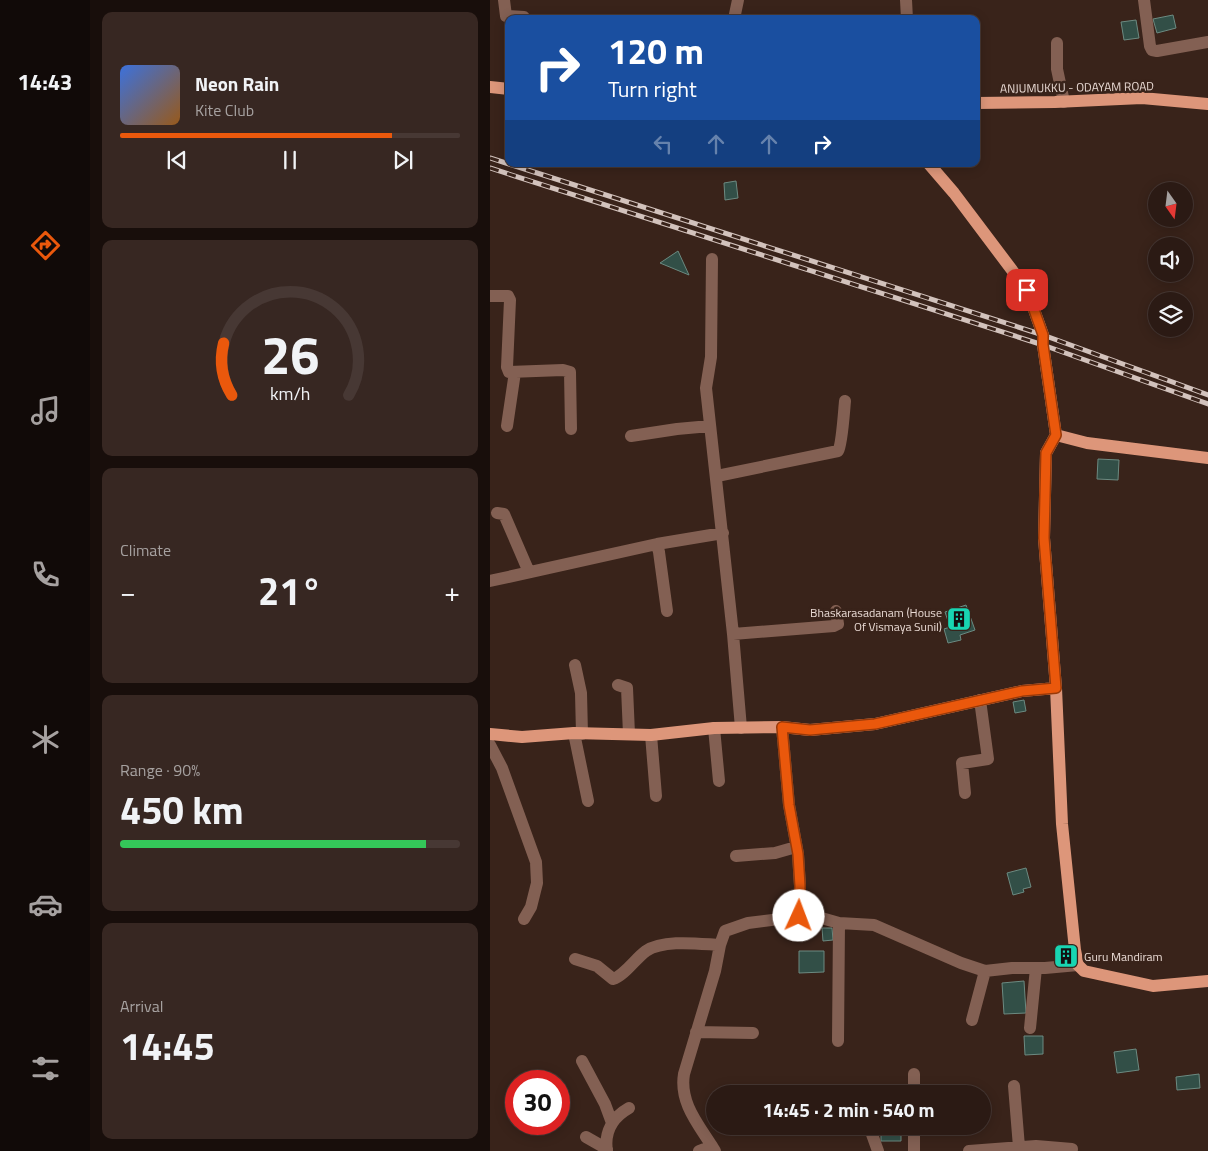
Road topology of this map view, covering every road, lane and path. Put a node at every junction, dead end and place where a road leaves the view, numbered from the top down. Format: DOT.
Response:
graph roads {
  1 [pos="504,0"];
  2 [pos="738,0"];
  3 [pos="906,0"];
  4 [pos="1144,0"];
  5 [pos="506,15"];
  6 [pos="735,15"];
  7 [pos="907,15"];
  8 [pos="1208,42"];
  9 [pos="1057,43"];
  10 [pos="490,87"];
  11 [pos="505,89"];
  12 [pos="1064,102"];
  13 [pos="980,103"];
  14 [pos="1208,104"];
  15 [pos="932,167"];
  16 [pos="712,259"];
  17 [pos="490,296"];
  18 [pos="516,372"];
  19 [pos="845,401"];
  20 [pos="507,426"];
  21 [pos="710,426"];
  22 [pos="571,429"];
  23 [pos="1056,435"];
  24 [pos="631,436"];
  25 [pos="1208,458"];
  26 [pos="717,476"];
  27 [pos="497,513"];
  28 [pos="723,533"];
  29 [pos="657,544"];
  30 [pos="529,572"];
  31 [pos="490,580"];
  32 [pos="668,611"];
  33 [pos="836,611"];
  34 [pos="733,634"];
  35 [pos="575,665"];
  36 [pos="618,685"];
  37 [pos="1056,688"];
  38 [pos="980,700"];
  39 [pos="782,727"];
  40 [pos="714,728"];
  41 [pos="741,728"];
  42 [pos="578,733"];
  43 [pos="490,734"];
  44 [pos="630,734"];
  45 [pos="650,735"];
  46 [pos="490,745"];
  47 [pos="719,781"];
  48 [pos="965,793"];
  49 [pos="656,796"];
  50 [pos="588,802"];
  51 [pos="796,847"];
  52 [pos="736,856"];
  53 [pos="799,916"];
  54 [pos="524,919"];
  55 [pos="839,923"];
  56 [pos="720,945"];
  57 [pos="576,959"];
  58 [pos="1078,965"];
  59 [pos="1036,968"];
  60 [pos="985,971"];
  61 [pos="1208,981"];
  62 [pos="972,1020"];
  63 [pos="1030,1028"];
  64 [pos="696,1032"];
  65 [pos="753,1033"];
  66 [pos="838,1041"];
  67 [pos="582,1061"];
  68 [pos="914,1074"];
  69 [pos="914,1085"];
  70 [pos="1014,1086"];
  71 [pos="629,1108"];
  72 [pos="612,1124"];
  73 [pos="872,1135"];
  74 [pos="914,1135"];
  75 [pos="586,1137"];
  76 [pos="1019,1147"];
  77 [pos="713,1148"];
  78 [pos="1072,1149"];
  79 [pos="607,1150"];
  80 [pos="699,1151"];
  81 [pos="878,1151"];
  82 [pos="914,1151"];
  83 [pos="969,1151"];
  1 -- 5 [label="street"];
  2 -- 6 [label="street"];
  3 -- 7 [label="street"];
  4 -- 8 [label="street"];
  9 -- 12 [label="street"];
  10 -- 11 [label="main road"];
  12 -- 13 [label="main road, ANJUMUKKU - ODAYAM ROAD"];
  12 -- 14 [label="main road, ANJUMUKKU - ODAYAM ROAD"];
  15 -- 23 [label="main road"];
  16 -- 21 [label="street"];
  17 -- 18 [label="street"];
  18 -- 20 [label="street"];
  18 -- 22 [label="street"];
  19 -- 26 [label="street"];
  21 -- 24 [label="street"];
  21 -- 26 [label="street"];
  23 -- 25 [label="main road"];
  23 -- 37 [label="main road"];
  26 -- 28 [label="street"];
  27 -- 30 [label="street"];
  28 -- 29 [label="street"];
  28 -- 34 [label="street"];
  29 -- 30 [label="street"];
  29 -- 32 [label="street"];
  30 -- 31 [label="street"];
  33 -- 34 [label="street"];
  34 -- 41 [label="street"];
  35 -- 42 [label="street"];
  36 -- 44 [label="street"];
  37 -- 38 [label="main road"];
  37 -- 58 [label="main road"];
  38 -- 39 [label="main road"];
  38 -- 48 [label="street"];
  39 -- 41 [label="main road"];
  39 -- 51 [label="street"];
  40 -- 41 [label="main road"];
  40 -- 45 [label="main road"];
  40 -- 47 [label="street"];
  42 -- 43 [label="main road"];
  42 -- 44 [label="main road"];
  42 -- 50 [label="street"];
  44 -- 45 [label="main road"];
  45 -- 49 [label="street"];
  46 -- 54 [label="street"];
  51 -- 52 [label="street"];
  51 -- 53 [label="street"];
  53 -- 55 [label="street"];
  53 -- 56 [label="street"];
  55 -- 60 [label="street"];
  55 -- 66 [label="street"];
  56 -- 57 [label="street"];
  56 -- 64 [label="street"];
  58 -- 59 [label="street"];
  58 -- 61 [label="main road"];
  59 -- 60 [label="street"];
  59 -- 63 [label="street"];
  60 -- 62 [label="street"];
  64 -- 65 [label="street"];
  64 -- 77 [label="street"];
  67 -- 72 [label="street"];
  68 -- 69 [label="street"];
  70 -- 76 [label="street"];
  71 -- 72 [label="street"];
  72 -- 79 [label="street"];
  73 -- 81 [label="street"];
  74 -- 82 [label="street"];
  75 -- 79 [label="street"];
  76 -- 78 [label="street"];
  76 -- 83 [label="street"];
  77 -- 80 [label="street"];
}
